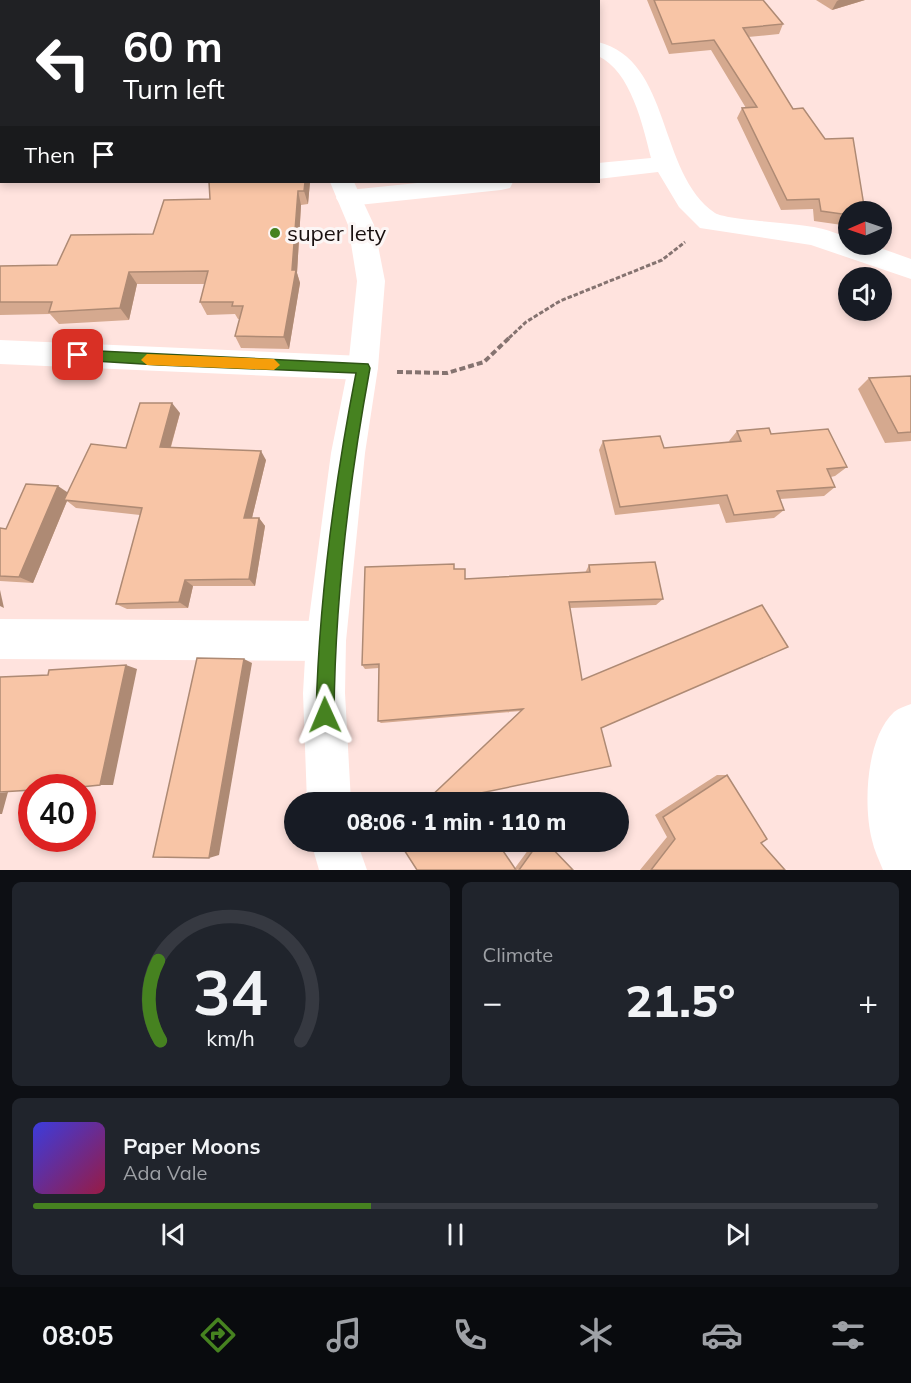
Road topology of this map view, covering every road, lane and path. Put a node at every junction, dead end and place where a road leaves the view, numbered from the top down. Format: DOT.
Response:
graph roads {
  1 [pos="600,49"];
  2 [pos="665,164"];
  3 [pos="600,171"];
  4 [pos="482,183"];
  5 [pos="346,190"];
  6 [pos="709,222"];
  7 [pos="911,269"];
  8 [pos="0,352"];
  9 [pos="363,368"];
  10 [pos="0,639"];
  11 [pos="326,641"];
  12 [pos="911,725"];
  13 [pos="328,792"];
  14 [pos="337,852"];
  15 [pos="343,870"];
  16 [pos="907,870"];
  1 -- 2 [label="street"];
  2 -- 3 [label="street"];
  2 -- 6 [label="street"];
  4 -- 5 [label="street"];
  5 -- 9 [label="street"];
  6 -- 7 [label="street"];
  6 -- 9 [label="path"];
  8 -- 9 [label="street"];
  9 -- 11 [label="street"];
  10 -- 11 [label="street"];
  11 -- 13 [label="street"];
  12 -- 16 [label="street"];
  14 -- 15 [label="street"];
}
